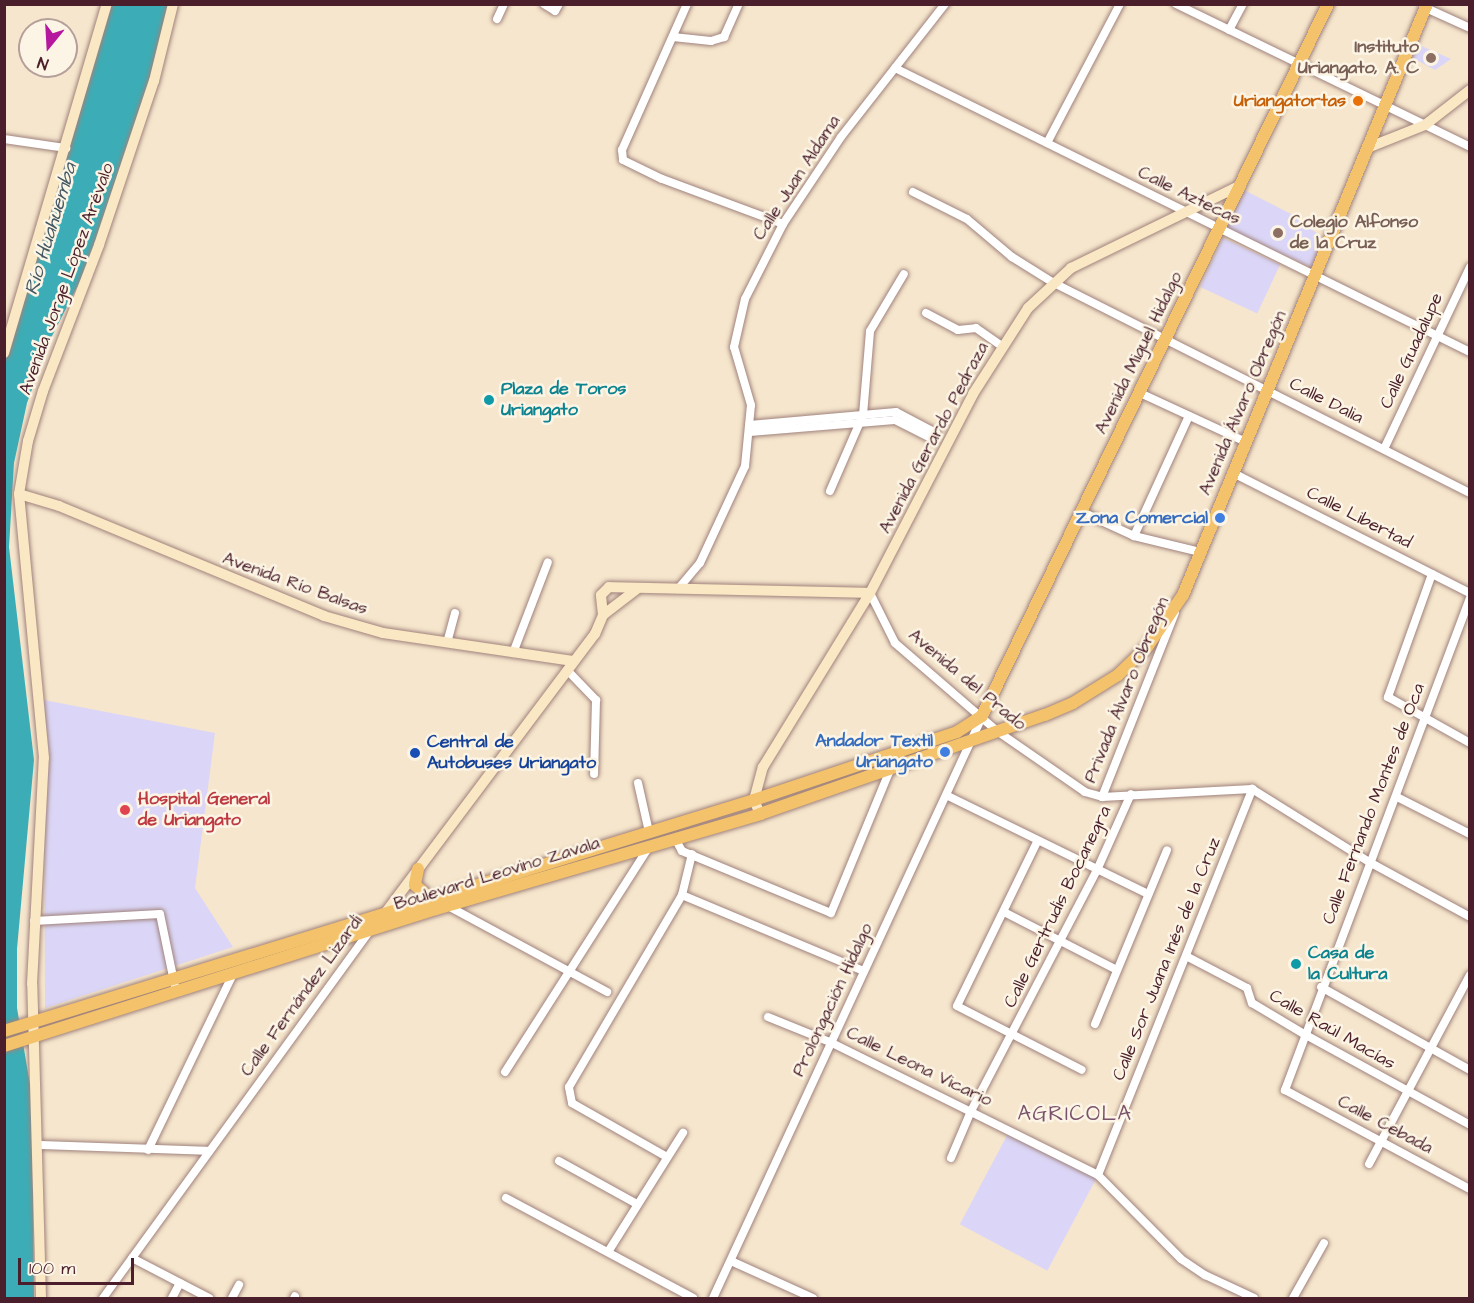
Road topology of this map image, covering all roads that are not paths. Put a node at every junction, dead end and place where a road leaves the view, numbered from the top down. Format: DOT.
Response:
graph roads {
  1 [pos="107,4"];
  2 [pos="173,4"];
  3 [pos="504,4"];
  4 [pos="544,4"];
  5 [pos="559,4"];
  6 [pos="687,4"];
  7 [pos="739,4"];
  8 [pos="945,4"];
  9 [pos="1120,4"];
  10 [pos="1176,4"];
  11 [pos="1243,4"];
  12 [pos="1328,4"];
  13 [pos="1427,6"];
  14 [pos="497,19"];
  15 [pos="1470,28"];
  16 [pos="1228,30"];
  17 [pos="672,37"];
  18 [pos="1299,64"];
  19 [pos="895,68"];
  20 [pos="1470,90"];
  21 [pos="1385,106"];
  22 [pos="1425,125"];
  23 [pos="4,139"];
  24 [pos="1047,143"];
  25 [pos="1470,147"];
  26 [pos="66,148"];
  27 [pos="1367,148"];
  28 [pos="1239,186"];
  29 [pos="913,192"];
  30 [pos="1182,211"];
  31 [pos="783,224"];
  32 [pos="1220,229"];
  33 [pos="1470,267"];
  34 [pos="904,274"];
  35 [pos="1315,276"];
  36 [pos="1052,282"];
  37 [pos="926,314"];
  38 [pos="1438,337"];
  39 [pos="1166,341"];
  40 [pos="1002,346"];
  41 [pos="1470,352"];
  42 [pos="4,353"];
  43 [pos="1267,391"];
  44 [pos="1140,393"];
  45 [pos="1190,416"];
  46 [pos="861,419"];
  47 [pos="750,428"];
  48 [pos="1246,442"];
  49 [pos="1384,449"];
  50 [pos="1233,473"];
  51 [pos="830,491"];
  52 [pos="1470,493"];
  53 [pos="19,494"];
  54 [pos="1082,512"];
  55 [pos="1134,536"];
  56 [pos="1200,552"];
  57 [pos="548,562"];
  58 [pos="1432,574"];
  59 [pos="637,589"];
  60 [pos="678,589"];
  61 [pos="870,593"];
  62 [pos="1470,593"];
  63 [pos="1182,595"];
  64 [pos="1470,598"];
  65 [pos="455,613"];
  66 [pos="603,615"];
  67 [pos="447,643"];
  68 [pos="513,653"];
  69 [pos="570,666"];
  70 [pos="982,717"];
  71 [pos="1425,718"];
  72 [pos="997,730"];
  73 [pos="1470,743"];
  74 [pos="968,744"];
  75 [pos="869,762"];
  76 [pos="890,771"];
  77 [pos="594,774"];
  78 [pos="874,776"];
  79 [pos="638,783"];
  80 [pos="1252,789"];
  81 [pos="1131,794"];
  82 [pos="948,796"];
  83 [pos="1102,797"];
  84 [pos="1396,797"];
  85 [pos="753,800"];
  86 [pos="760,814"];
  87 [pos="649,832"];
  88 [pos="1470,834"];
  89 [pos="676,842"];
  90 [pos="1037,842"];
  91 [pos="648,848"];
  92 [pos="1167,850"];
  93 [pos="692,854"];
  94 [pos="1371,863"];
  95 [pos="418,869"];
  96 [pos="1097,870"];
  97 [pos="1148,894"];
  98 [pos="682,896"];
  99 [pos="438,904"];
  100 [pos="386,912"];
  101 [pos="1004,912"];
  102 [pos="1470,917"];
  103 [pos="34,921"];
  104 [pos="370,931"];
  105 [pos="1061,940"];
  106 [pos="1186,956"];
  107 [pos="1117,970"];
  108 [pos="864,971"];
  109 [pos="570,972"];
  110 [pos="233,974"];
  111 [pos="1470,975"];
  112 [pos="175,985"];
  113 [pos="1321,987"];
  114 [pos="607,992"];
  115 [pos="768,1017"];
  116 [pos="1095,1024"];
  117 [pos="30,1030"];
  118 [pos="4,1031"];
  119 [pos="1304,1034"];
  120 [pos="1014,1035"];
  121 [pos="830,1042"];
  122 [pos="4,1046"];
  123 [pos="1430,1048"];
  124 [pos="1082,1070"];
  125 [pos="1470,1070"];
  126 [pos="505,1072"];
  127 [pos="1285,1090"];
  128 [pos="1407,1091"];
  129 [pos="971,1111"];
  130 [pos="1470,1125"];
  131 [pos="683,1133"];
  132 [pos="1381,1141"];
  133 [pos="38,1145"];
  134 [pos="148,1150"];
  135 [pos="209,1151"];
  136 [pos="667,1157"];
  137 [pos="951,1158"];
  138 [pos="560,1161"];
  139 [pos="1369,1164"];
  140 [pos="1098,1175"];
  141 [pos="1470,1189"];
  142 [pos="506,1198"];
  143 [pos="637,1204"];
  144 [pos="1324,1243"];
  145 [pos="608,1252"];
  146 [pos="132,1258"];
  147 [pos="731,1261"];
  148 [pos="180,1283"];
  149 [pos="239,1285"];
  150 [pos="41,1299"];
  151 [pos="103,1299"];
  152 [pos="172,1299"];
  153 [pos="210,1299"];
  154 [pos="232,1299"];
  155 [pos="693,1299"];
  156 [pos="713,1299"];
  157 [pos="813,1299"];
  158 [pos="1254,1299"];
  159 [pos="1293,1299"];
  1 -- 26 [label="street"];
  2 -- 53 [label="street, Avenida Jorge López Arévalo"];
  3 -- 14 [label="street"];
  4 -- 5 [label="street"];
  6 -- 17 [label="street"];
  7 -- 17 [label="street"];
  8 -- 19 [label="street, Calle Juan Aldama"];
  9 -- 24 [label="street"];
  10 -- 16 [label="street"];
  11 -- 16 [label="street"];
  12 -- 18 [label="main road, Avenida Miguel Hidalgo"];
  13 -- 15 [label="street"];
  13 -- 21 [label="main road, Avenida Álvaro Obregón"];
  16 -- 18 [label="street"];
  17 -- 31 [label="street"];
  18 -- 21 [label="street"];
  18 -- 28 [label="main road, Avenida Miguel Hidalgo"];
  19 -- 24 [label="street, Calle Aztecas"];
  19 -- 31 [label="street, Calle Juan Aldama"];
  20 -- 22 [label="street"];
  21 -- 22 [label="street"];
  21 -- 27 [label="main road, Avenida Álvaro Obregón"];
  22 -- 25 [label="street"];
  22 -- 27 [label="street"];
  23 -- 26 [label="street"];
  24 -- 30 [label="street, Calle Aztecas"];
  26 -- 42 [label="street"];
  27 -- 35 [label="main road, Avenida Álvaro Obregón"];
  28 -- 30 [label="street, Avenida Gerardo Pedraza"];
  28 -- 32 [label="main road, Avenida Miguel Hidalgo"];
  29 -- 36 [label="street, Calle Dalia"];
  30 -- 32 [label="street, Calle Aztecas"];
  30 -- 36 [label="street, Avenida Gerardo Pedraza"];
  31 -- 47 [label="street, Calle Juan Aldama"];
  32 -- 35 [label="street, Calle Aztecas"];
  32 -- 39 [label="main road, Avenida Miguel Hidalgo"];
  33 -- 38 [label="street, Calle Guadalupe"];
  34 -- 46 [label="street"];
  35 -- 38 [label="street, Calle Aztecas"];
  35 -- 43 [label="main road, Avenida Álvaro Obregón"];
  36 -- 39 [label="street, Calle Dalia"];
  36 -- 40 [label="street, Avenida Gerardo Pedraza"];
  37 -- 40 [label="street"];
  38 -- 41 [label="street, Calle Aztecas"];
  38 -- 49 [label="street, Calle Guadalupe"];
  39 -- 43 [label="street, Calle Dalia"];
  39 -- 44 [label="main road, Avenida Miguel Hidalgo"];
  40 -- 61 [label="street, Avenida Gerardo Pedraza"];
  43 -- 48 [label="main road, Avenida Álvaro Obregón"];
  43 -- 49 [label="street, Calle Dalia"];
  44 -- 45 [label="street"];
  44 -- 54 [label="main road, Avenida Miguel Hidalgo"];
  45 -- 48 [label="street"];
  45 -- 55 [label="street"];
  46 -- 46 [label="street"];
  46 -- 47 [label="street"];
  46 -- 51 [label="street"];
  47 -- 60 [label="street, Calle Juan Aldama"];
  48 -- 50 [label="main road, Avenida Álvaro Obregón"];
  49 -- 52 [label="street, Calle Dalia"];
  50 -- 56 [label="main road, Avenida Álvaro Obregón"];
  50 -- 58 [label="street, Calle Libertad"];
  53 -- 67 [label="street, Avenida Río Balsas"];
  53 -- 103 [label="street, Avenida Jorge López Arévalo"];
  54 -- 55 [label="street"];
  54 -- 70 [label="main road, Avenida Miguel Hidalgo"];
  55 -- 56 [label="street"];
  56 -- 63 [label="main road, Avenida Álvaro Obregón"];
  57 -- 68 [label="street"];
  58 -- 62 [label="street, Calle Libertad"];
  58 -- 71 [label="street"];
  59 -- 60 [label="street"];
  59 -- 66 [label="street"];
  59 -- 66 [label="street"];
  60 -- 61 [label="street"];
  61 -- 70 [label="street, Avenida del Prado"];
  61 -- 85 [label="street, Avenida Gerardo Pedraza"];
  63 -- 72 [label="main road, Avenida Álvaro Obregón"];
  63 -- 83 [label="street, Privada Álvaro Obregón"];
  64 -- 71 [label="street, Calle Fernando Montes de Oca"];
  65 -- 67 [label="street"];
  66 -- 69 [label="street, Calle Fernández Lizardi"];
  67 -- 68 [label="street, Avenida Río Balsas"];
  68 -- 69 [label="street, Avenida Río Balsas"];
  69 -- 77 [label="street"];
  69 -- 95 [label="street, Calle Fernández Lizardi"];
  70 -- 72 [label="street, Avenida del Prado"];
  70 -- 74 [label="street, Prolongación Hidalgo"];
  70 -- 75 [label="main road, Boulevard Leovino Zavala"];
  71 -- 73 [label="street"];
  71 -- 84 [label="street, Calle Fernando Montes de Oca"];
  72 -- 74 [label="main road, Boulevard Leovino Zavala"];
  72 -- 83 [label="street, Avenida del Prado"];
  74 -- 76 [label="main road, Boulevard Leovino Zavala"];
  74 -- 82 [label="street, Prolongación Hidalgo"];
  75 -- 78 [label="main road"];
  75 -- 85 [label="main road, Boulevard Leovino Zavala"];
  76 -- 78 [label="main road, Boulevard Leovino Zavala"];
  76 -- 93 [label="street"];
  78 -- 86 [label="main road, Boulevard Leovino Zavala"];
  79 -- 87 [label="street"];
  80 -- 81 [label="street, Avenida del Prado"];
  80 -- 94 [label="street"];
  80 -- 106 [label="street, Calle Sor Juana Inés de la Cruz"];
  81 -- 83 [label="street, Avenida del Prado"];
  81 -- 96 [label="street, Calle Gertrudis Bocanegra"];
  82 -- 90 [label="street"];
  82 -- 108 [label="street, Prolongación Hidalgo"];
  84 -- 88 [label="street"];
  84 -- 94 [label="street, Calle Fernando Montes de Oca"];
  85 -- 86 [label="street"];
  85 -- 87 [label="main road, Boulevard Leovino Zavala"];
  86 -- 89 [label="main road, Boulevard Leovino Zavala"];
  87 -- 99 [label="main road, Boulevard Leovino Zavala"];
  89 -- 91 [label="main road, Boulevard Leovino Zavala"];
  89 -- 93 [label="street"];
  90 -- 96 [label="street"];
  90 -- 101 [label="street"];
  91 -- 99 [label="main road, Boulevard Leovino Zavala"];
  91 -- 109 [label="street"];
  92 -- 97 [label="street"];
  93 -- 98 [label="street"];
  94 -- 102 [label="street"];
  94 -- 113 [label="street, Calle Fernando Montes de Oca"];
  95 -- 99 [label="main road"];
  95 -- 100 [label="street, Calle Fernández Lizardi"];
  96 -- 97 [label="street"];
  96 -- 105 [label="street, Calle Gertrudis Bocanegra"];
  97 -- 107 [label="street"];
  98 -- 108 [label="street"];
  98 -- 136 [label="street"];
  99 -- 100 [label="main road, Boulevard Leovino Zavala"];
  99 -- 104 [label="main road, Boulevard Leovino Zavala"];
  99 -- 109 [label="street"];
  100 -- 104 [label="street, Calle Fernández Lizardi"];
  100 -- 112 [label="main road, Boulevard Leovino Zavala"];
  101 -- 105 [label="street"];
  101 -- 120 [label="street"];
  103 -- 112 [label="street"];
  103 -- 117 [label="street, Avenida Jorge López Arévalo"];
  104 -- 110 [label="main road, Boulevard Leovino Zavala"];
  104 -- 135 [label="street, Calle Fernández Lizardi"];
  105 -- 107 [label="street"];
  105 -- 120 [label="street, Calle Gertrudis Bocanegra"];
  106 -- 119 [label="street, Calle Raúl Macías"];
  106 -- 140 [label="street, Calle Sor Juana Inés de la Cruz"];
  107 -- 116 [label="street"];
  108 -- 121 [label="street, Prolongación Hidalgo"];
  109 -- 114 [label="street"];
  109 -- 126 [label="street"];
  110 -- 112 [label="main road, Boulevard Leovino Zavala"];
  110 -- 134 [label="street"];
  111 -- 123 [label="street"];
  112 -- 117 [label="main road, Boulevard Leovino Zavala"];
  113 -- 119 [label="street, Calle Fernando Montes de Oca"];
  113 -- 123 [label="street"];
  115 -- 121 [label="street, Calle Leona Vicario"];
  117 -- 118 [label="main road, Boulevard Leovino Zavala"];
  117 -- 122 [label="main road, Boulevard Leovino Zavala"];
  117 -- 133 [label="street, Avenida Jorge López Arévalo"];
  119 -- 127 [label="street, Calle Fernando Montes de Oca"];
  119 -- 128 [label="street, Calle Raúl Macías"];
  120 -- 124 [label="street, Calle Gertrudis Bocanegra"];
  120 -- 129 [label="street, Calle Gertrudis Bocanegra"];
  121 -- 129 [label="street, Calle Leona Vicario"];
  121 -- 147 [label="street, Prolongación Hidalgo"];
  123 -- 125 [label="street"];
  123 -- 128 [label="street"];
  127 -- 132 [label="street, Calle Cebada"];
  128 -- 130 [label="street, Calle Raúl Macías"];
  128 -- 132 [label="street"];
  129 -- 137 [label="street, Calle Gertrudis Bocanegra"];
  129 -- 140 [label="street, Calle Leona Vicario"];
  131 -- 136 [label="street"];
  132 -- 139 [label="street"];
  132 -- 141 [label="street, Calle Cebada"];
  133 -- 134 [label="street"];
  133 -- 150 [label="street, Avenida Jorge López Arévalo"];
  134 -- 135 [label="street"];
  135 -- 146 [label="street, Calle Fernández Lizardi"];
  136 -- 143 [label="street"];
  138 -- 143 [label="street"];
  140 -- 158 [label="street, Calle Leona Vicario"];
  142 -- 145 [label="street"];
  143 -- 145 [label="street"];
  144 -- 159 [label="street"];
  145 -- 155 [label="street"];
  146 -- 148 [label="street"];
  146 -- 151 [label="street, Calle Fernández Lizardi"];
  147 -- 156 [label="street, Prolongación Hidalgo"];
  147 -- 157 [label="street"];
  148 -- 152 [label="street"];
  148 -- 153 [label="street"];
  149 -- 154 [label="street"];
}
